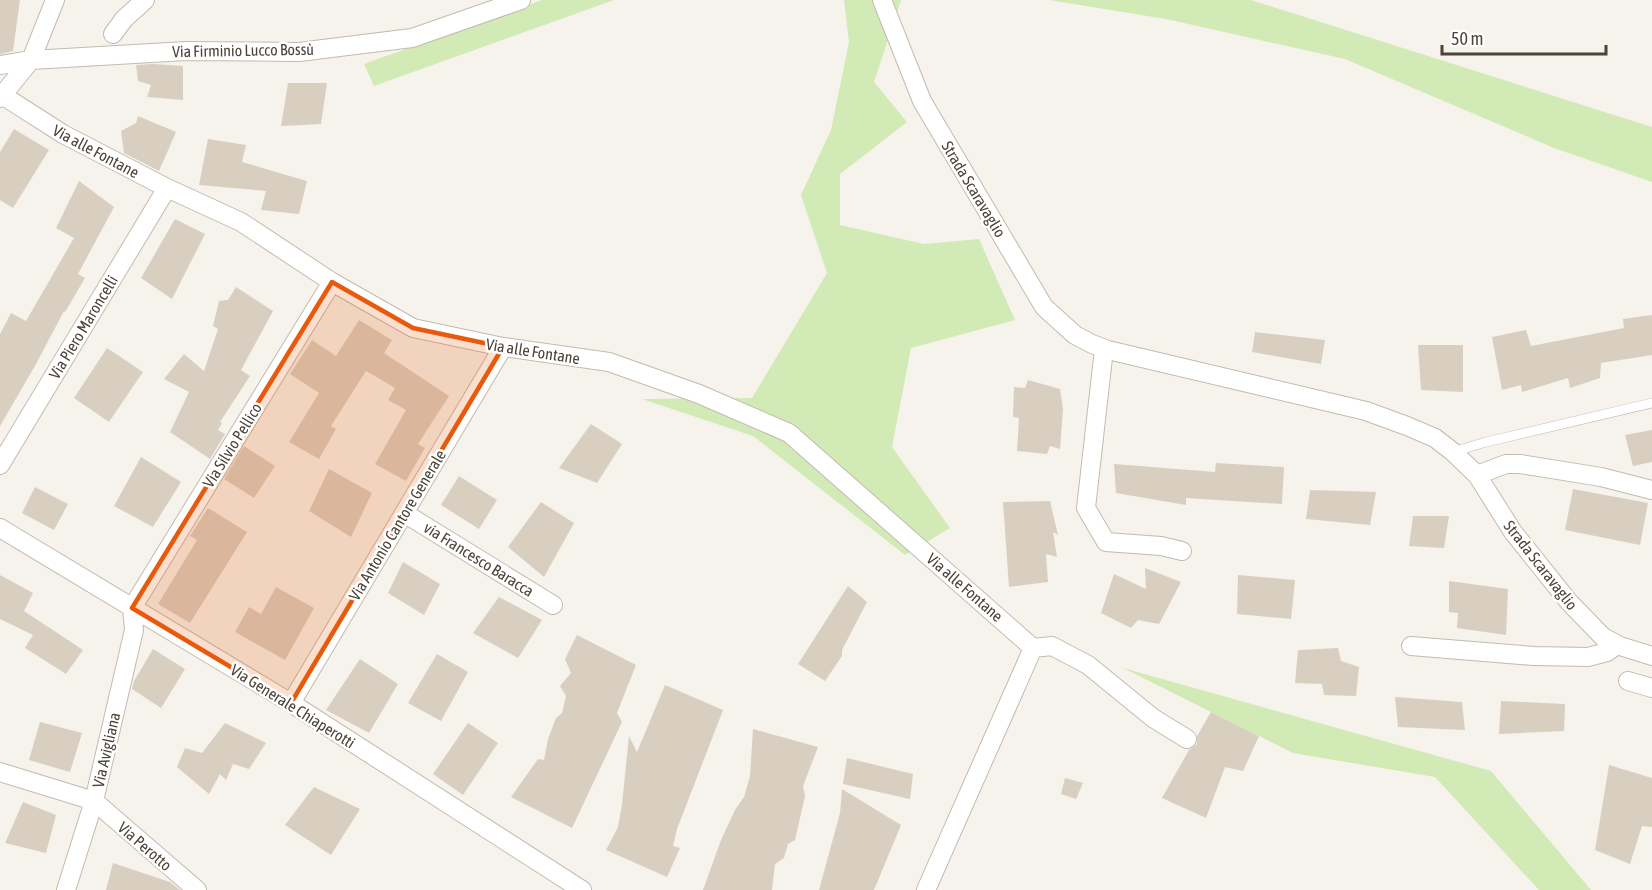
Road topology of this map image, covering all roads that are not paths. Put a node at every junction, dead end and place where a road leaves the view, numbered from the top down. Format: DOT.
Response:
graph roads {
  1 [pos="55,0"];
  2 [pos="145,0"];
  3 [pos="521,0"];
  4 [pos="882,0"];
  5 [pos="113,34"];
  6 [pos="31,60"];
  7 [pos="0,65"];
  8 [pos="1,97"];
  9 [pos="167,188"];
  10 [pos="332,282"];
  11 [pos="503,347"];
  12 [pos="1104,349"];
  13 [pos="1652,404"];
  14 [pos="1453,452"];
  15 [pos="0,465"];
  16 [pos="1477,475"];
  17 [pos="1652,490"];
  18 [pos="404,513"];
  19 [pos="0,528"];
  20 [pos="1182,551"];
  21 [pos="553,605"];
  22 [pos="132,608"];
  23 [pos="1617,645"];
  24 [pos="1411,646"];
  25 [pos="1033,648"];
  26 [pos="1652,656"];
  27 [pos="1628,681"];
  28 [pos="1652,688"];
  29 [pos="291,703"];
  30 [pos="1187,739"];
  31 [pos="0,772"];
  32 [pos="94,801"];
  33 [pos="66,890"];
  34 [pos="197,890"];
  35 [pos="582,890"];
  36 [pos="926,890"];
  1 -- 6 [label="street"];
  2 -- 5 [label="street"];
  3 -- 6 [label="street, Via Firminio Lucco Bossù"];
  4 -- 12 [label="street, Strada Scaravaglio"];
  6 -- 7 [label="street, Via Firminio Lucco Bossù"];
  6 -- 8 [label="street"];
  8 -- 9 [label="street, Via alle Fontane"];
  9 -- 10 [label="street, Via alle Fontane"];
  9 -- 15 [label="street, Via Piero Maroncelli"];
  10 -- 11 [label="street, Via alle Fontane"];
  10 -- 22 [label="street, Via Silvio Pellico"];
  11 -- 18 [label="street, Via Antonio Cantore Generale"];
  11 -- 25 [label="street, Via alle Fontane"];
  12 -- 14 [label="street, Strada Scaravaglio"];
  12 -- 20 [label="street"];
  13 -- 14 [label="lane"];
  14 -- 16 [label="street, Strada Scaravaglio"];
  16 -- 17 [label="street"];
  16 -- 23 [label="street, Strada Scaravaglio"];
  18 -- 21 [label="street, via Francesco Baracca"];
  18 -- 29 [label="street, Via Antonio Cantore Generale"];
  19 -- 22 [label="street, Via Generale Chiaperotti"];
  22 -- 29 [label="street, Via Generale Chiaperotti"];
  22 -- 32 [label="street, Via Avigliana"];
  23 -- 24 [label="street"];
  23 -- 26 [label="street, Strada Scaravaglio"];
  25 -- 30 [label="street"];
  25 -- 36 [label="street"];
  27 -- 28 [label="street"];
  29 -- 35 [label="street, Via Generale Chiaperotti"];
  31 -- 32 [label="street"];
  32 -- 33 [label="street, Via Avigliana"];
  32 -- 34 [label="street, Via Perotto"];
}
